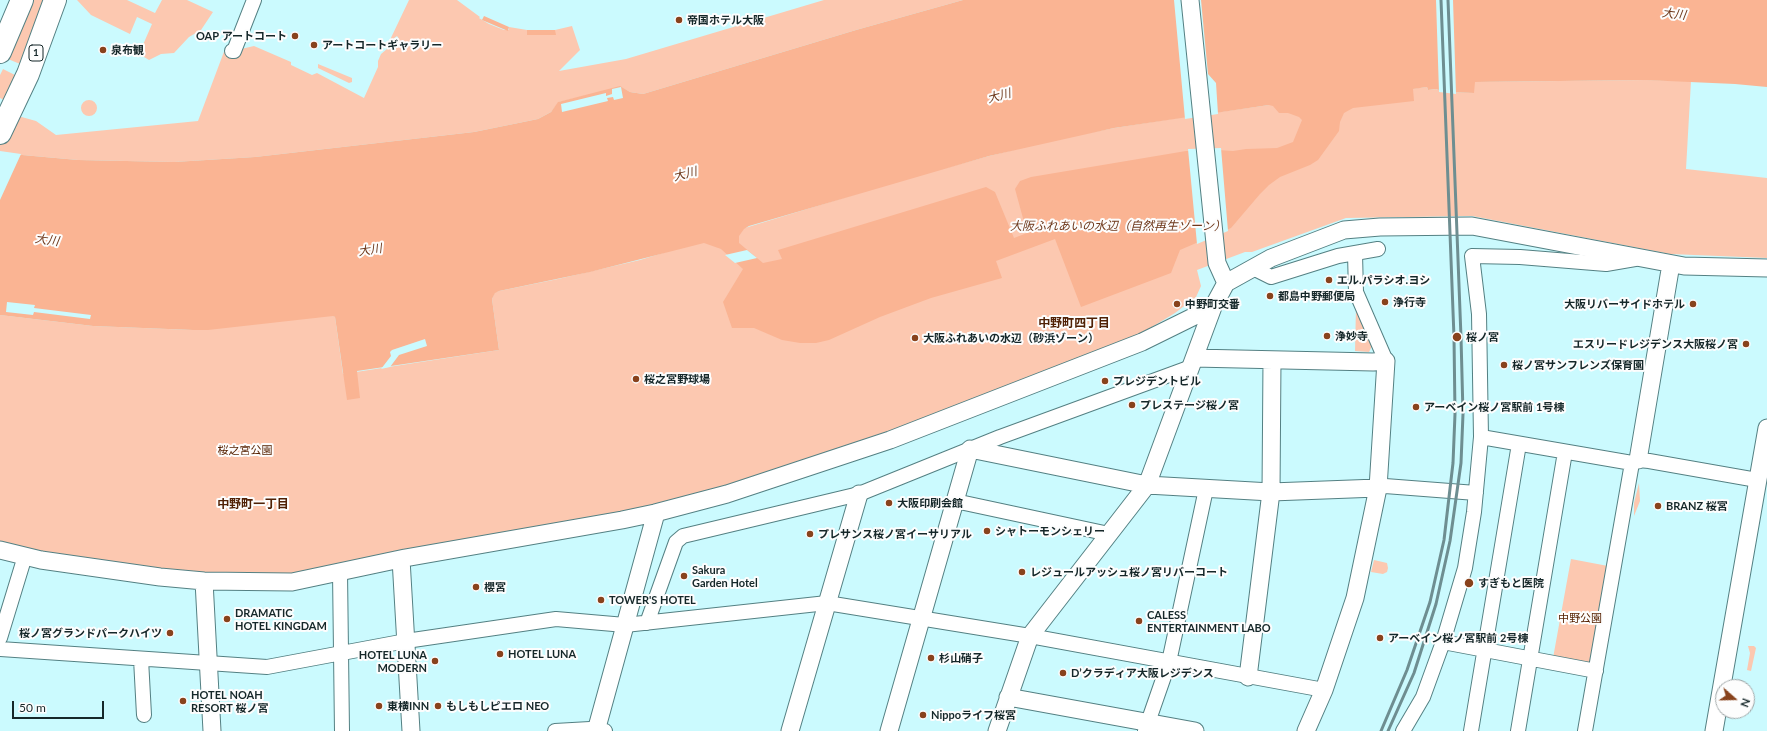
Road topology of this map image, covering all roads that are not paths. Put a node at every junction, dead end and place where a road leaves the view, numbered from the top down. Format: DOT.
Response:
graph roads {
  1 [pos="22,0"];
  2 [pos="54,0"];
  3 [pos="254,0"];
  4 [pos="1190,0"];
  5 [pos="232,51"];
  6 [pos="0,52"];
  7 [pos="0,133"];
  8 [pos="1378,249"];
  9 [pos="1355,254"];
  10 [pos="1638,258"];
  11 [pos="1671,264"];
  12 [pos="1253,268"];
  13 [pos="1767,268"];
  14 [pos="1226,283"];
  15 [pos="1213,307"];
  16 [pos="1272,360"];
  17 [pos="1386,361"];
  18 [pos="1193,363"];
  19 [pos="1767,428"];
  20 [pos="1481,438"];
  21 [pos="1519,444"];
  22 [pos="970,449"];
  23 [pos="1565,452"];
  24 [pos="1635,462"];
  25 [pos="1761,471"];
  26 [pos="1147,485"];
  27 [pos="1378,488"];
  28 [pos="1206,489"];
  29 [pos="1271,492"];
  30 [pos="1476,493"];
  31 [pos="859,494"];
  32 [pos="955,501"];
  33 [pos="656,513"];
  34 [pos="1110,534"];
  35 [pos="0,550"];
  36 [pos="25,556"];
  37 [pos="401,558"];
  38 [pos="340,572"];
  39 [pos="204,581"];
  40 [pos="827,603"];
  41 [pos="921,618"];
  42 [pos="647,622"];
  43 [pos="625,625"];
  44 [pos="1030,636"];
  45 [pos="0,638"];
  46 [pos="406,641"];
  47 [pos="1443,642"];
  48 [pos="0,649"];
  49 [pos="1485,650"];
  50 [pos="341,653"];
  51 [pos="141,658"];
  52 [pos="1530,658"];
  53 [pos="1169,662"];
  54 [pos="209,663"];
  55 [pos="1596,671"];
  56 [pos="1248,677"];
  57 [pos="1324,690"];
  58 [pos="1008,697"];
  59 [pos="144,715"];
  60 [pos="1147,727"];
  61 [pos="212,731"];
  62 [pos="342,731"];
  63 [pos="411,731"];
  64 [pos="555,731"];
  65 [pos="599,731"];
  66 [pos="790,731"];
  67 [pos="889,731"];
  68 [pos="997,731"];
  69 [pos="1195,731"];
  70 [pos="1306,731"];
  71 [pos="1403,731"];
  72 [pos="1471,731"];
  73 [pos="1518,731"];
  74 [pos="1585,731"];
  75 [pos="1714,731"];
  1 -- 6 [label="highway"];
  2 -- 7 [label="highway, 1"];
  3 -- 5 [label="street"];
  4 -- 14 [label="street"];
  8 -- 9 [label="street"];
  9 -- 12 [label="street"];
  9 -- 17 [label="street"];
  10 -- 11 [label="street"];
  10 -- 12 [label="street"];
  10 -- 20 [label="street"];
  11 -- 13 [label="street"];
  11 -- 24 [label="street"];
  12 -- 14 [label="street"];
  14 -- 15 [label="street"];
  15 -- 18 [label="street"];
  15 -- 33 [label="street"];
  16 -- 17 [label="street"];
  16 -- 18 [label="street"];
  16 -- 29 [label="street"];
  17 -- 27 [label="street"];
  18 -- 22 [label="street"];
  18 -- 26 [label="street"];
  19 -- 25 [label="street"];
  20 -- 21 [label="street"];
  20 -- 30 [label="street"];
  21 -- 23 [label="street"];
  21 -- 49 [label="street"];
  22 -- 26 [label="street"];
  22 -- 31 [label="street"];
  22 -- 32 [label="street"];
  23 -- 24 [label="street"];
  23 -- 52 [label="street"];
  24 -- 25 [label="street"];
  24 -- 55 [label="street"];
  25 -- 75 [label="street"];
  26 -- 28 [label="street"];
  26 -- 34 [label="street"];
  27 -- 29 [label="street"];
  27 -- 30 [label="street"];
  27 -- 57 [label="street"];
  28 -- 29 [label="street"];
  28 -- 53 [label="street"];
  29 -- 56 [label="street"];
  30 -- 47 [label="street"];
  31 -- 40 [label="street"];
  31 -- 42 [label="street"];
  32 -- 34 [label="street"];
  32 -- 41 [label="street"];
  33 -- 37 [label="street"];
  33 -- 43 [label="street"];
  34 -- 44 [label="street"];
  35 -- 36 [label="street"];
  36 -- 39 [label="street"];
  36 -- 45 [label="street"];
  37 -- 38 [label="street"];
  37 -- 46 [label="street"];
  38 -- 39 [label="street"];
  38 -- 50 [label="street"];
  39 -- 54 [label="street"];
  40 -- 41 [label="street"];
  40 -- 42 [label="street"];
  40 -- 66 [label="street"];
  41 -- 44 [label="street"];
  41 -- 67 [label="street"];
  42 -- 43 [label="street"];
  43 -- 46 [label="street"];
  43 -- 65 [label="street"];
  44 -- 53 [label="street"];
  44 -- 58 [label="street"];
  46 -- 50 [label="street"];
  46 -- 63 [label="street"];
  47 -- 49 [label="street"];
  47 -- 71 [label="street"];
  48 -- 51 [label="street"];
  49 -- 52 [label="street"];
  49 -- 72 [label="street"];
  50 -- 54 [label="street"];
  50 -- 62 [label="street"];
  51 -- 54 [label="street"];
  51 -- 59 [label="street"];
  52 -- 55 [label="street"];
  52 -- 73 [label="street"];
  53 -- 56 [label="street"];
  53 -- 60 [label="street"];
  54 -- 61 [label="street"];
  55 -- 74 [label="street"];
  56 -- 57 [label="street"];
  57 -- 70 [label="street"];
  58 -- 60 [label="street"];
  58 -- 68 [label="street"];
  60 -- 69 [label="street"];
  64 -- 65 [label="street"];
}
